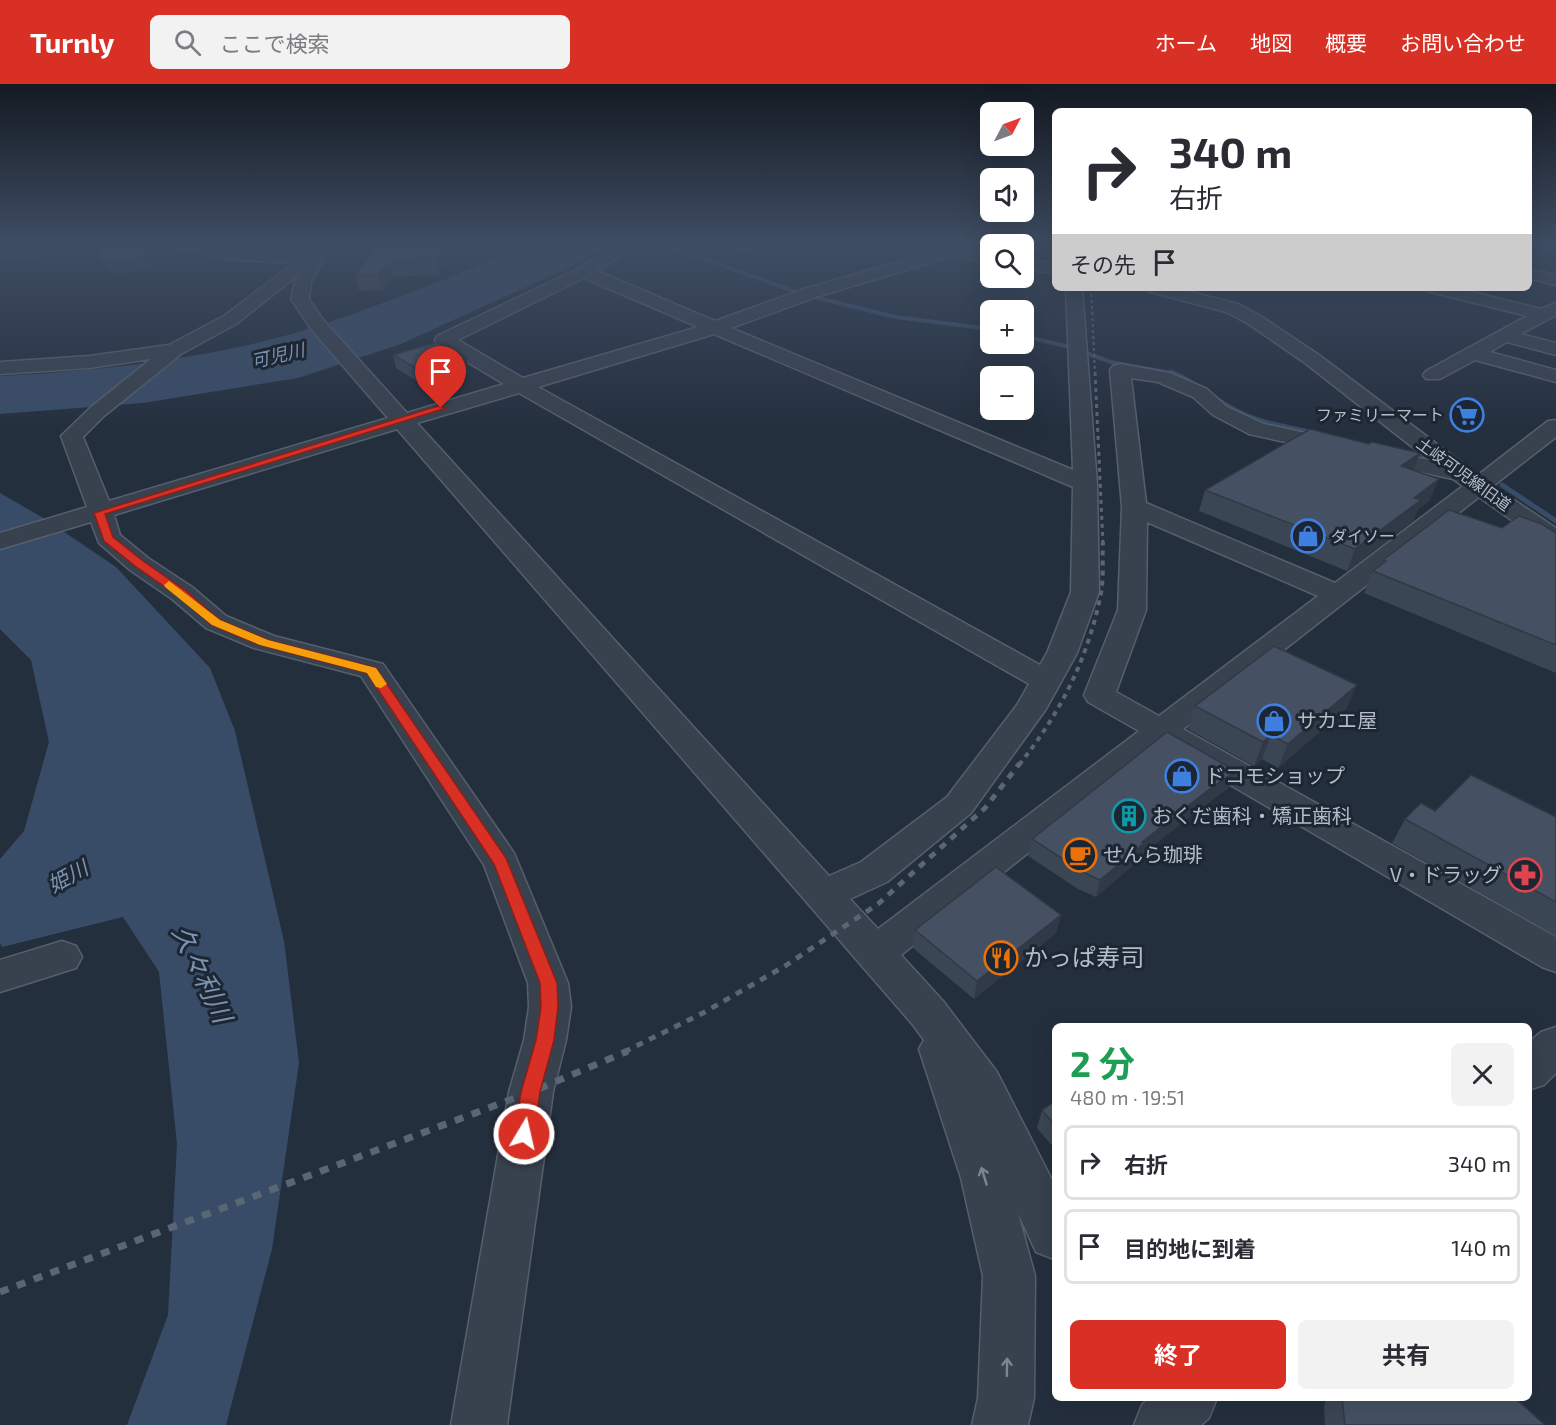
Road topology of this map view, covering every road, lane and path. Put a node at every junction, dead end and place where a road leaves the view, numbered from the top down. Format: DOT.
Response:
graph roads {
  1 [pos="249,305"];
  2 [pos="304,305"];
  3 [pos="517,305"];
  4 [pos="659,305"];
  5 [pos="778,305"];
  6 [pos="1075,305"];
  7 [pos="1221,305"];
  8 [pos="1502,305"];
  9 [pos="1548,316"];
  10 [pos="713,328"];
  11 [pos="1506,336"];
  12 [pos="1556,349"];
  13 [pos="1473,353"];
  14 [pos="168,356"];
  15 [pos="0,368"];
  16 [pos="1433,375"];
  17 [pos="1556,376"];
  18 [pos="520,385"];
  19 [pos="402,420"];
  20 [pos="1550,436"];
  21 [pos="1502,468"];
  22 [pos="1455,469"];
  23 [pos="1085,484"];
  24 [pos="1134,507"];
  25 [pos="88,516"];
  26 [pos="1556,540"];
  27 [pos="0,541"];
  28 [pos="1339,595"];
  29 [pos="1046,681"];
  30 [pos="1160,730"];
  31 [pos="825,894"];
  32 [pos="876,952"];
  33 [pos="1556,956"];
  34 [pos="62,957"];
  35 [pos="0,975"];
  36 [pos="928,1013"];
  37 [pos="1556,1045"];
  38 [pos="1532,1067"];
  39 [pos="1052,1232"];
  40 [pos="479,1425"];
  41 [pos="1000,1425"];
  1 -- 14 [label="street"];
  2 -- 19 [label="street"];
  3 -- 18 [label="street"];
  4 -- 10 [label="street"];
  5 -- 10 [label="street"];
  6 -- 23 [label="street"];
  7 -- 22 [label="street, 土岐可児線旧道"];
  8 -- 9 [label="street"];
  9 -- 11 [label="street"];
  10 -- 18 [label="street"];
  10 -- 23 [label="street"];
  11 -- 12 [label="street"];
  11 -- 13 [label="street"];
  13 -- 16 [label="street"];
  13 -- 17 [label="street"];
  14 -- 15 [label="street"];
  14 -- 25 [label="street"];
  18 -- 19 [label="street"];
  18 -- 29 [label="street"];
  19 -- 25 [label="street"];
  19 -- 31 [label="street"];
  20 -- 21 [label="street"];
  21 -- 22 [label="street"];
  21 -- 22 [label="street"];
  22 -- 24 [label="street"];
  22 -- 26 [label="street, 土岐可児線旧道"];
  22 -- 28 [label="street"];
  23 -- 29 [label="street"];
  24 -- 28 [label="street"];
  24 -- 30 [label="street"];
  25 -- 27 [label="street"];
  25 -- 40 [label="street"];
  28 -- 30 [label="street"];
  29 -- 31 [label="street"];
  30 -- 32 [label="street"];
  30 -- 33 [label="street"];
  31 -- 32 [label="street"];
  32 -- 36 [label="street"];
  34 -- 35 [label="street"];
  36 -- 39 [label="street"];
  41 -- 36 [label="street, one-way"];
  37 -- 38 [label="street"];
}
